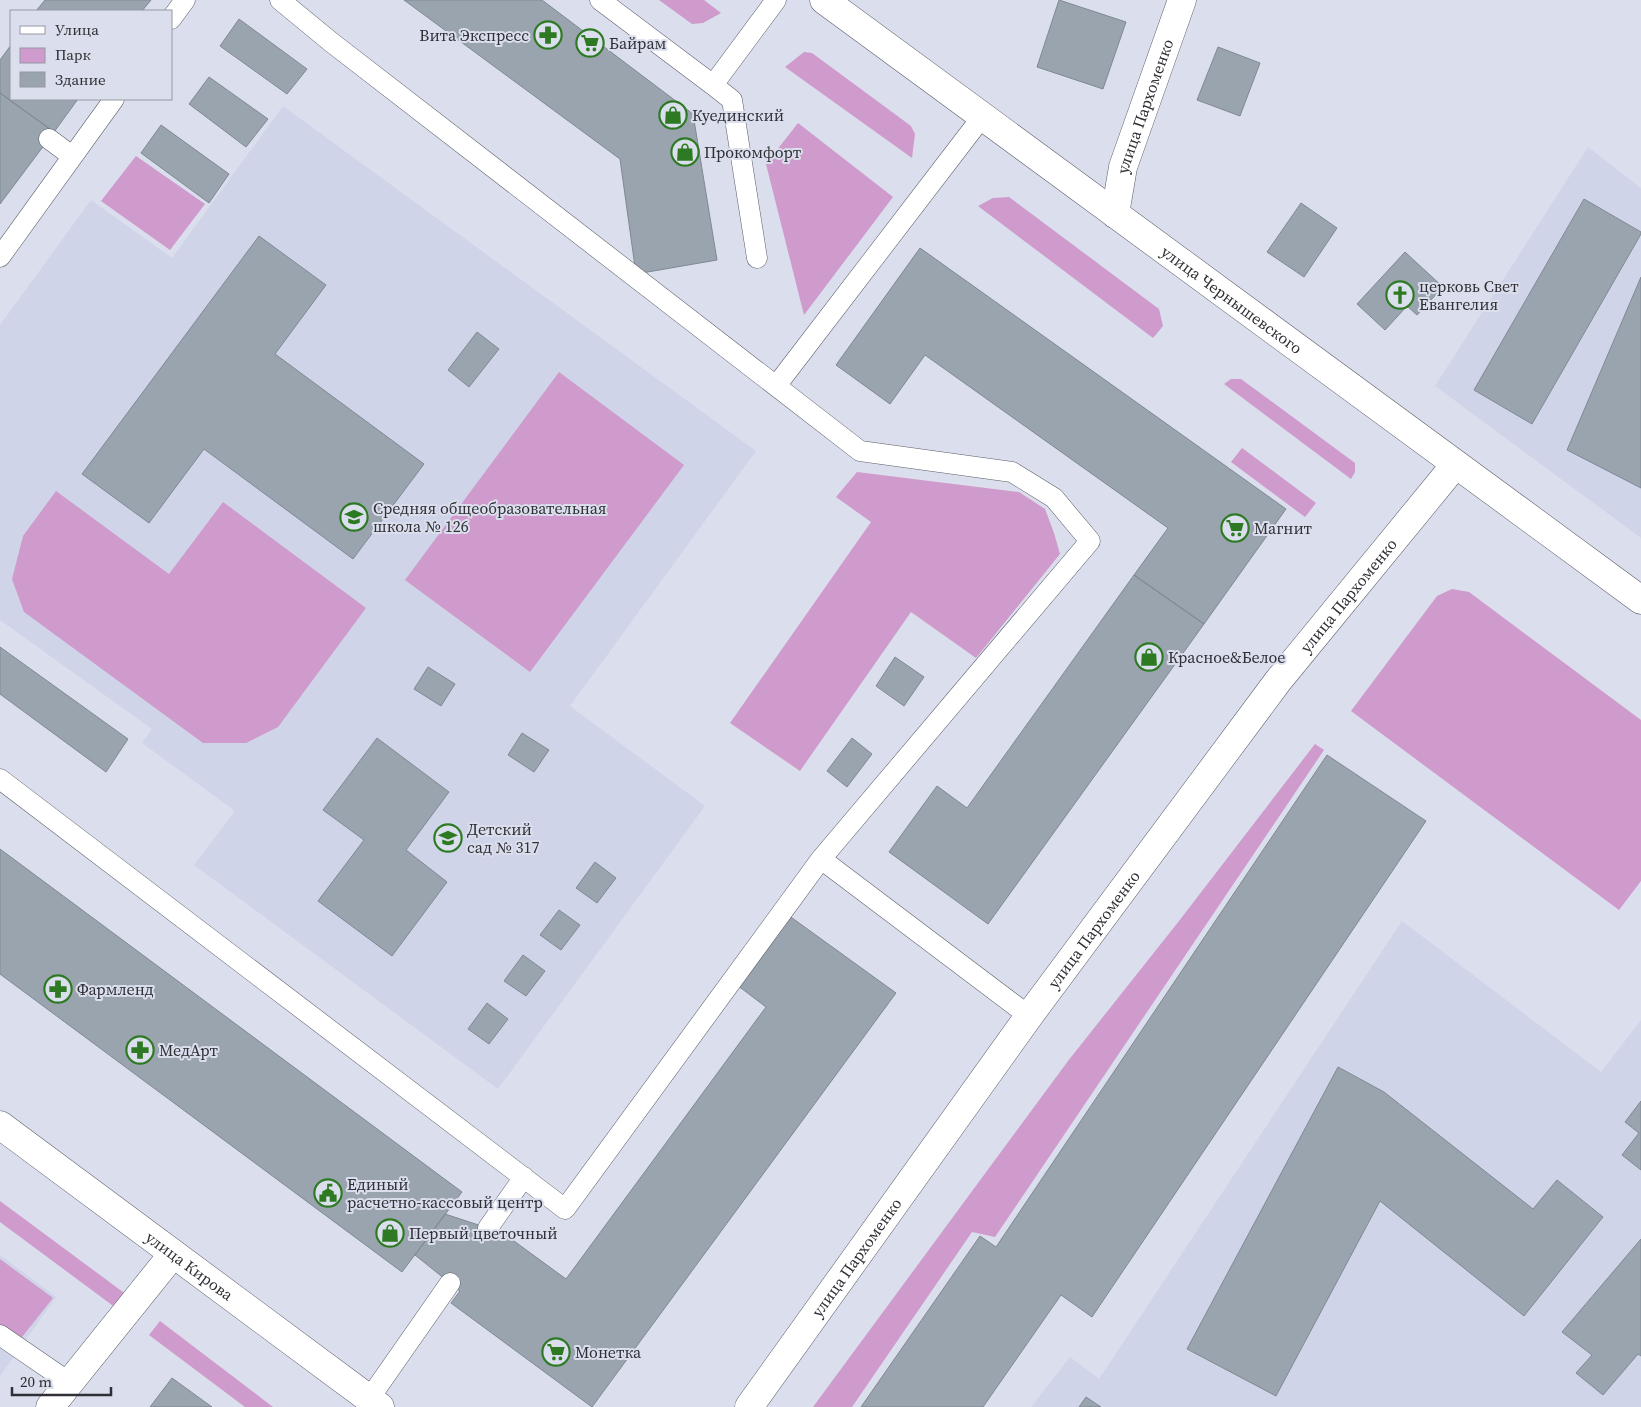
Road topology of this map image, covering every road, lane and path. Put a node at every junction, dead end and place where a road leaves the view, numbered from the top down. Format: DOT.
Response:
graph roads {
  1 [pos="185,0"];
  2 [pos="280,0"];
  3 [pos="600,0"];
  4 [pos="776,0"];
  5 [pos="824,0"];
  6 [pos="1182,0"];
  7 [pos="172,18"];
  8 [pos="713,85"];
  9 [pos="113,100"];
  10 [pos="982,116"];
  11 [pos="49,139"];
  12 [pos="72,156"];
  13 [pos="1115,214"];
  14 [pos="0,256"];
  15 [pos="757,258"];
  16 [pos="776,386"];
  17 [pos="1455,465"];
  18 [pos="1641,600"];
  19 [pos="0,779"];
  20 [pos="821,859"];
  21 [pos="1029,1016"];
  22 [pos="0,1125"];
  23 [pos="524,1177"];
  24 [pos="488,1228"];
  25 [pos="173,1254"];
  26 [pos="450,1283"];
  27 [pos="0,1335"];
  28 [pos="70,1383"];
  29 [pos="374,1403"];
  30 [pos="50,1407"];
  31 [pos="749,1407"];
  1 -- 7 [label="lane"];
  2 -- 16 [label="lane"];
  3 -- 8 [label="lane"];
  4 -- 8 [label="lane"];
  5 -- 10 [label="street, улица Чернышевского"];
  6 -- 13 [label="street, улица Пархоменко"];
  8 -- 15 [label="lane"];
  9 -- 12 [label="lane"];
  10 -- 13 [label="street, улица Чернышевского"];
  10 -- 16 [label="lane"];
  11 -- 12 [label="lane"];
  12 -- 14 [label="lane"];
  13 -- 17 [label="street, улица Чернышевского"];
  16 -- 20 [label="lane"];
  17 -- 18 [label="street, улица Чернышевского"];
  17 -- 21 [label="street, улица Пархоменко"];
  19 -- 23 [label="lane"];
  20 -- 21 [label="lane"];
  20 -- 23 [label="lane"];
  21 -- 31 [label="street, улица Пархоменко"];
  22 -- 25 [label="street, улица Кирова"];
  23 -- 24 [label="lane"];
  25 -- 28 [label="street"];
  25 -- 29 [label="street, улица Кирова"];
  26 -- 29 [label="lane"];
  27 -- 28 [label="lane"];
  28 -- 30 [label="street"];
}
